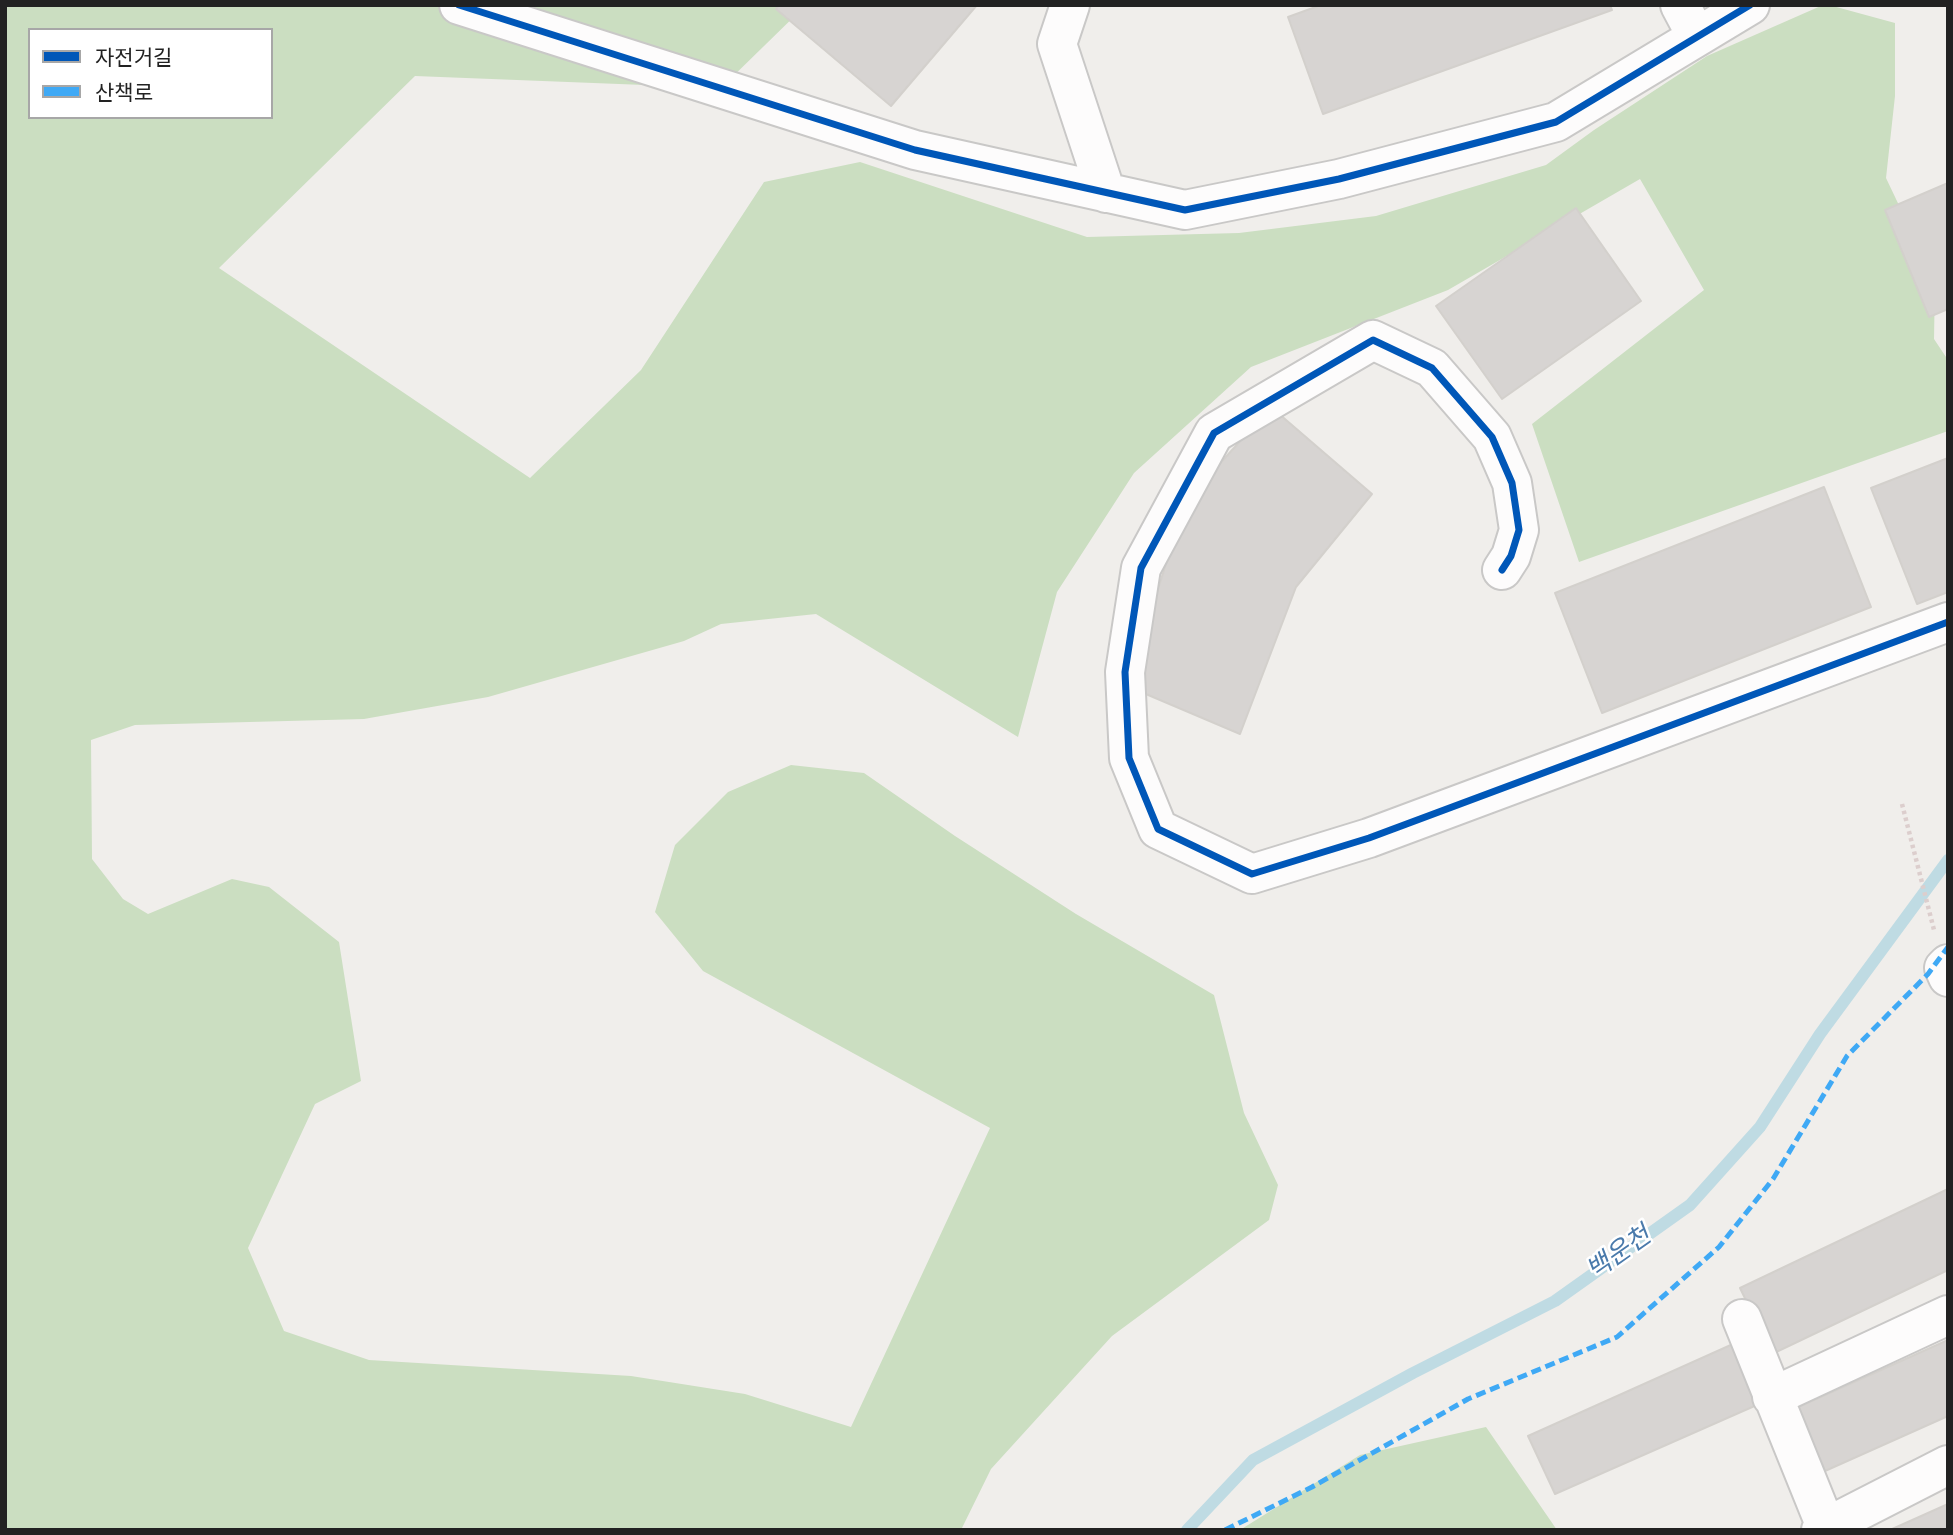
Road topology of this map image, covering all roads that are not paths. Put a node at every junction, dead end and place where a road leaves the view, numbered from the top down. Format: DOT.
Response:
graph roads {
  1 [pos="459,5"];
  2 [pos="1070,5"];
  3 [pos="1749,5"];
  4 [pos="1689,21"];
  5 [pos="1106,192"];
  6 [pos="1502,570"];
  7 [pos="1948,622"];
  8 [pos="1948,1315"];
  9 [pos="1742,1319"];
  10 [pos="1772,1397"];
  11 [pos="1948,1465"];
  12 [pos="1823,1528"];
  1 -- 5 [label="street"];
  2 -- 5 [label="street"];
  3 -- 4 [label="street"];
  4 -- 5 [label="street"];
  6 -- 7 [label="street"];
  8 -- 10 [label="street"];
  9 -- 10 [label="street"];
  10 -- 12 [label="street"];
  11 -- 12 [label="street"];
}
